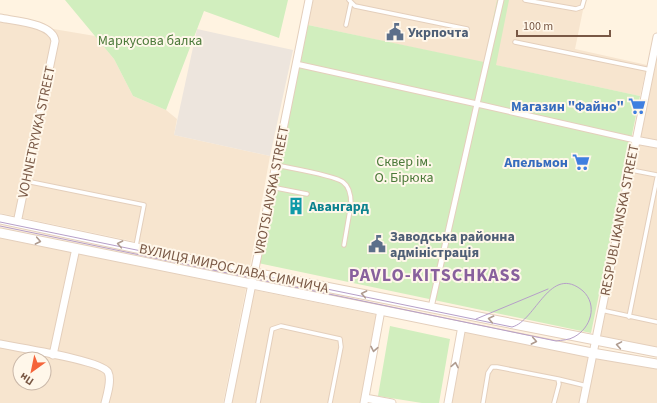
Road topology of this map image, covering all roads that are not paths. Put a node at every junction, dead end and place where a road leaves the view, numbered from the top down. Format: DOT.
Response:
graph roads {
  1 [pos="309,0"];
  2 [pos="501,0"];
  3 [pos="525,0"];
  4 [pos="584,0"];
  5 [pos="350,1"];
  6 [pos="0,18"];
  7 [pos="346,25"];
  8 [pos="467,29"];
  9 [pos="657,37"];
  10 [pos="514,42"];
  11 [pos="296,64"];
  12 [pos="650,70"];
  13 [pos="477,104"];
  14 [pos="635,140"];
  15 [pos="657,144"];
  16 [pos="276,166"];
  17 [pos="629,169"];
  18 [pos="657,176"];
  19 [pos="26,181"];
  20 [pos="271,187"];
  21 [pos="307,194"];
  22 [pos="0,219"];
  23 [pos="17,223"];
  24 [pos="0,233"];
  25 [pos="344,245"];
  26 [pos="136,247"];
  27 [pos="76,248"];
  28 [pos="254,272"];
  29 [pos="252,284"];
  30 [pos="432,303"];
  31 [pos="381,310"];
  32 [pos="601,310"];
  33 [pos="629,317"];
  34 [pos="657,322"];
  35 [pos="462,326"];
  36 [pos="594,340"];
  37 [pos="0,344"];
  38 [pos="657,352"];
  39 [pos="592,353"];
  40 [pos="53,355"];
  41 [pos="657,364"];
  42 [pos="558,379"];
  43 [pos="587,386"];
  44 [pos="364,401"];
  45 [pos="105,403"];
  46 [pos="228,403"];
  47 [pos="258,403"];
  48 [pos="330,403"];
  49 [pos="392,403"];
  50 [pos="448,403"];
  51 [pos="483,403"];
  52 [pos="554,403"];
  53 [pos="583,403"];
  1 -- 11 [label="street, VROTSLAVSKA STREET"];
  2 -- 13 [label="street"];
  3 -- 4 [label="lane"];
  5 -- 7 [label="lane"];
  5 -- 8 [label="lane"];
  6 -- 19 [label="street, VOHNETRYVKA STREET"];
  9 -- 12 [label="street, RESPUBLIKANSKA STREET"];
  10 -- 12 [label="lane"];
  11 -- 13 [label="street"];
  11 -- 16 [label="street, VROTSLAVSKA STREET"];
  12 -- 14 [label="street, RESPUBLIKANSKA STREET"];
  13 -- 14 [label="street"];
  13 -- 30 [label="street"];
  14 -- 15 [label="street"];
  14 -- 17 [label="street, RESPUBLIKANSKA STREET"];
  16 -- 20 [label="street, VROTSLAVSKA STREET"];
  16 -- 25 [label="lane"];
  17 -- 18 [label="lane"];
  17 -- 32 [label="street, RESPUBLIKANSKA STREET"];
  18 -- 33 [label="lane"];
  19 -- 23 [label="street, VOHNETRYVKA STREET"];
  19 -- 26 [label="lane"];
  20 -- 21 [label="lane"];
  20 -- 28 [label="street, VROTSLAVSKA STREET"];
  22 -- 23 [label="street, ВУЛИЦЯ МИРОСЛАВА СИМЧИЧА"];
  26 -- 23 [label="street, ВУЛИЦЯ МИРОСЛАВА СИМЧИЧА, one-way"];
  24 -- 27 [label="street, ВУЛИЦЯ МИРОСЛАВА СИМЧИЧА, one-way"];
  26 -- 28 [label="street, ВУЛИЦЯ МИРОСЛАВА СИМЧИЧА"];
  27 -- 29 [label="street, ВУЛИЦЯ МИРОСЛАВА СИМЧИЧА"];
  27 -- 40 [label="street"];
  28 -- 29 [label="street, VROTSLAVSKA STREET"];
  36 -- 28 [label="street, ВУЛИЦЯ МИРОСЛАВА СИМЧИЧА, one-way"];
  29 -- 31 [label="street, ВУЛИЦЯ МИРОСЛАВА СИМЧИЧА"];
  29 -- 46 [label="street, VROTSLAVSKA STREET"];
  31 -- 35 [label="street, ВУЛИЦЯ МИРОСЛАВА СИМЧИЧА"];
  31 -- 44 [label="street, one-way"];
  32 -- 33 [label="lane"];
  32 -- 36 [label="street, RESPUBLIKANSKA STREET"];
  33 -- 34 [label="lane"];
  35 -- 39 [label="street, ВУЛИЦЯ МИРОСЛАВА СИМЧИЧА, one-way"];
  50 -- 35 [label="street, one-way"];
  38 -- 36 [label="street, ВУЛИЦЯ МИРОСЛАВА СИМЧИЧА, one-way"];
  36 -- 39 [label="street, RESPUBLIKANSKA STREET"];
  37 -- 40 [label="street"];
  39 -- 41 [label="street, ВУЛИЦЯ МИРОСЛАВА СИМЧИЧА"];
  39 -- 43 [label="street, RESPUBLIKANSKA STREET"];
  40 -- 45 [label="street"];
  42 -- 43 [label="lane"];
  42 -- 51 [label="lane"];
  42 -- 52 [label="lane"];
  43 -- 53 [label="street, RESPUBLIKANSKA STREET"];
  44 -- 49 [label="street"];
  47 -- 48 [label="lane"];
}
